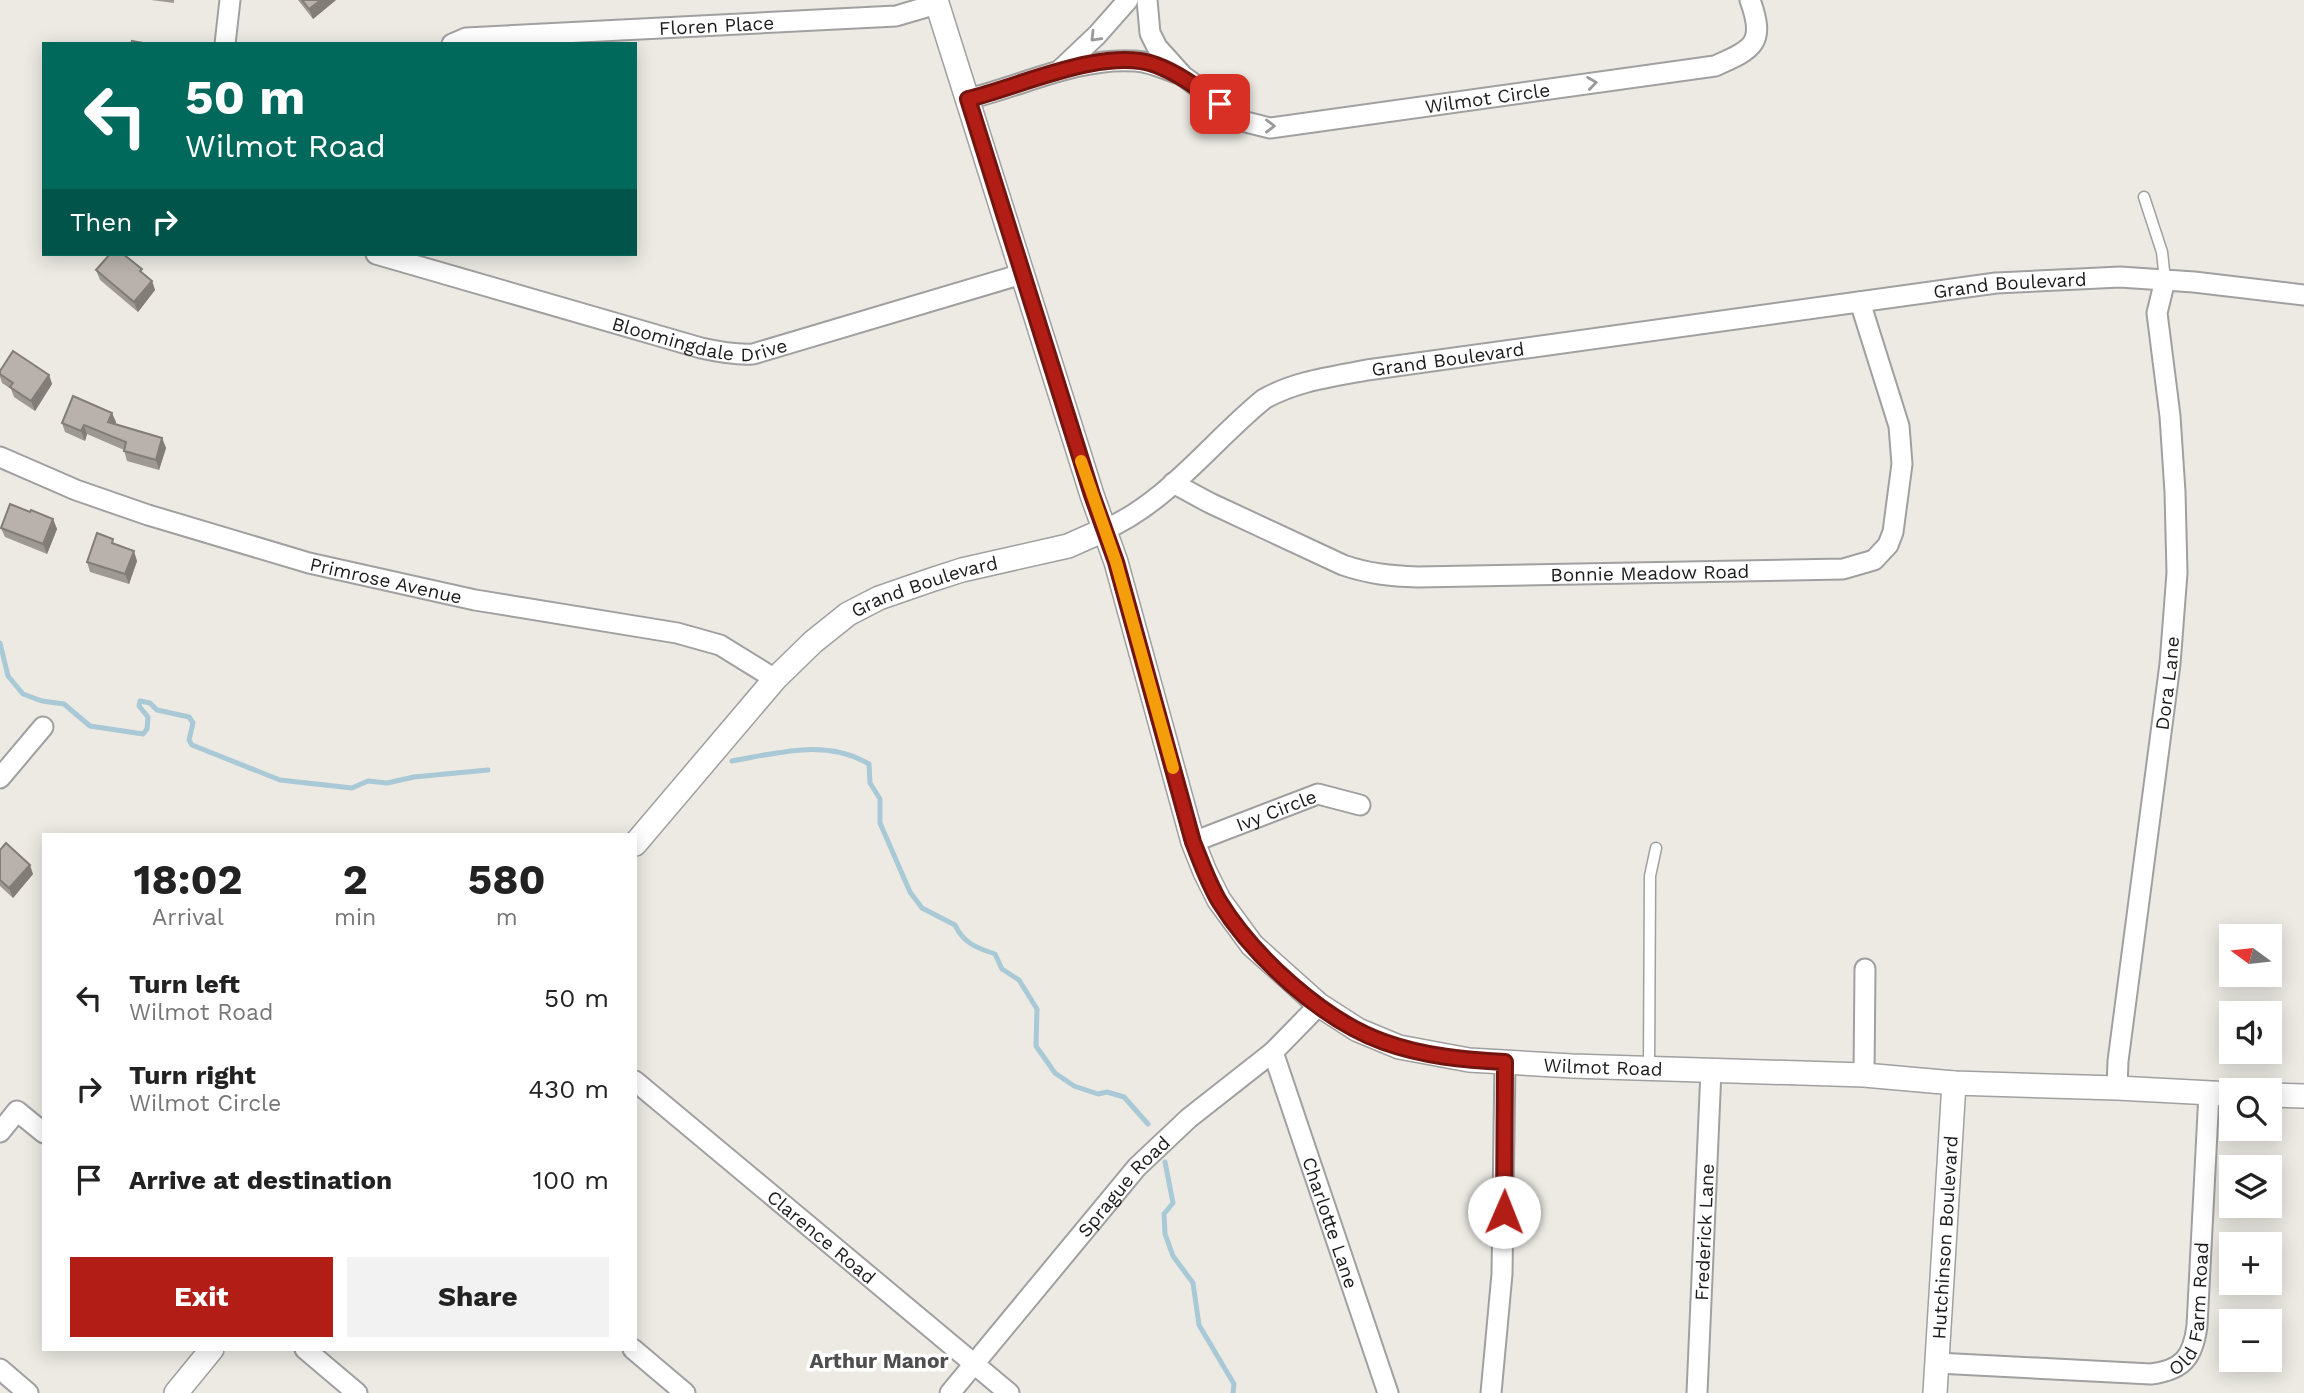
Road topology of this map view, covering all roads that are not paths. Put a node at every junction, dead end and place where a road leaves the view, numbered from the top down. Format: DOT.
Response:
graph roads {
  1 [pos="230,0"];
  2 [pos="1128,0"];
  3 [pos="1147,0"];
  4 [pos="1749,0"];
  5 [pos="937,2"];
  6 [pos="225,42"];
  7 [pos="457,42"];
  8 [pos="1058,71"];
  9 [pos="1183,76"];
  10 [pos="968,99"];
  11 [pos="2144,197"];
  12 [pos="383,256"];
  13 [pos="1023,274"];
  14 [pos="2165,280"];
  15 [pos="2304,295"];
  16 [pos="1860,302"];
  17 [pos="0,457"];
  18 [pos="1173,483"];
  19 [pos="1104,530"];
  20 [pos="775,679"];
  21 [pos="43,727"];
  22 [pos="0,778"];
  23 [pos="1360,804"];
  24 [pos="637,842"];
  25 [pos="1193,842"];
  26 [pos="1656,848"];
  27 [pos="1865,969"];
  28 [pos="1319,1005"];
  29 [pos="1273,1052"];
  30 [pos="1505,1062"];
  31 [pos="1648,1068"];
  32 [pos="1711,1070"];
  33 [pos="1864,1075"];
  34 [pos="637,1083"];
  35 [pos="1954,1083"];
  36 [pos="2117,1087"];
  37 [pos="2219,1094"];
  38 [pos="2282,1095"];
  39 [pos="2304,1096"];
  40 [pos="2219,1104"];
  41 [pos="42,1131"];
  42 [pos="0,1132"];
  43 [pos="210,1351"];
  44 [pos="307,1351"];
  45 [pos="636,1351"];
  46 [pos="1937,1363"];
  47 [pos="974,1365"];
  48 [pos="0,1370"];
  49 [pos="28,1393"];
  50 [pos="176,1393"];
  51 [pos="357,1393"];
  52 [pos="685,1393"];
  53 [pos="950,1393"];
  54 [pos="1009,1393"];
  55 [pos="1388,1393"];
  56 [pos="1491,1393"];
  57 [pos="1697,1393"];
  58 [pos="1935,1393"];
  1 -- 6 [label="street"];
  2 -- 8 [label="street, Wilmot Circle, one-way"];
  3 -- 9 [label="street, Wilmot Circle"];
  9 -- 4 [label="street, Wilmot Circle, one-way"];
  5 -- 7 [label="street, Floren Place"];
  5 -- 10 [label="street, Wilmot Road"];
  8 -- 9 [label="street, Wilmot Circle"];
  8 -- 10 [label="street, Wilmot Circle"];
  10 -- 13 [label="street, Wilmot Road"];
  11 -- 14 [label="lane"];
  12 -- 13 [label="street, Bloomingdale Drive"];
  13 -- 19 [label="street, Wilmot Road"];
  14 -- 15 [label="street, Grand Boulevard"];
  14 -- 16 [label="street, Grand Boulevard"];
  14 -- 36 [label="street, Dora Lane"];
  16 -- 18 [label="street, Grand Boulevard"];
  16 -- 18 [label="street, Bonnie Meadow Road"];
  17 -- 20 [label="street, Primrose Avenue"];
  18 -- 19 [label="street, Grand Boulevard"];
  19 -- 20 [label="street, Grand Boulevard"];
  19 -- 25 [label="street, Wilmot Road"];
  20 -- 24 [label="street, Grand Boulevard"];
  21 -- 22 [label="street"];
  23 -- 25 [label="street, Ivy Circle"];
  25 -- 28 [label="street, Wilmot Road"];
  26 -- 31 [label="lane"];
  27 -- 33 [label="street"];
  28 -- 29 [label="street, Sprague Road"];
  28 -- 30 [label="street, Wilmot Road"];
  29 -- 47 [label="street, Sprague Road"];
  29 -- 55 [label="street, Charlotte Lane"];
  30 -- 31 [label="street, Wilmot Road"];
  30 -- 56 [label="street"];
  31 -- 32 [label="street, Wilmot Road"];
  32 -- 33 [label="street, Wilmot Road"];
  32 -- 57 [label="street, Frederick Lane"];
  33 -- 35 [label="street, Wilmot Road"];
  34 -- 47 [label="street, Clarence Road"];
  35 -- 36 [label="street, Wilmot Road"];
  35 -- 46 [label="street, Hutchinson Boulevard"];
  36 -- 37 [label="street, Wilmot Road"];
  38 -- 39 [label="street"];
  40 -- 46 [label="street, Old Farm Road"];
  41 -- 42 [label="street"];
  43 -- 50 [label="street"];
  44 -- 51 [label="street"];
  45 -- 52 [label="street"];
  46 -- 58 [label="street, Hutchinson Boulevard"];
  47 -- 53 [label="street, Sprague Road"];
  47 -- 54 [label="street, Clarence Road"];
  48 -- 49 [label="street"];
}
